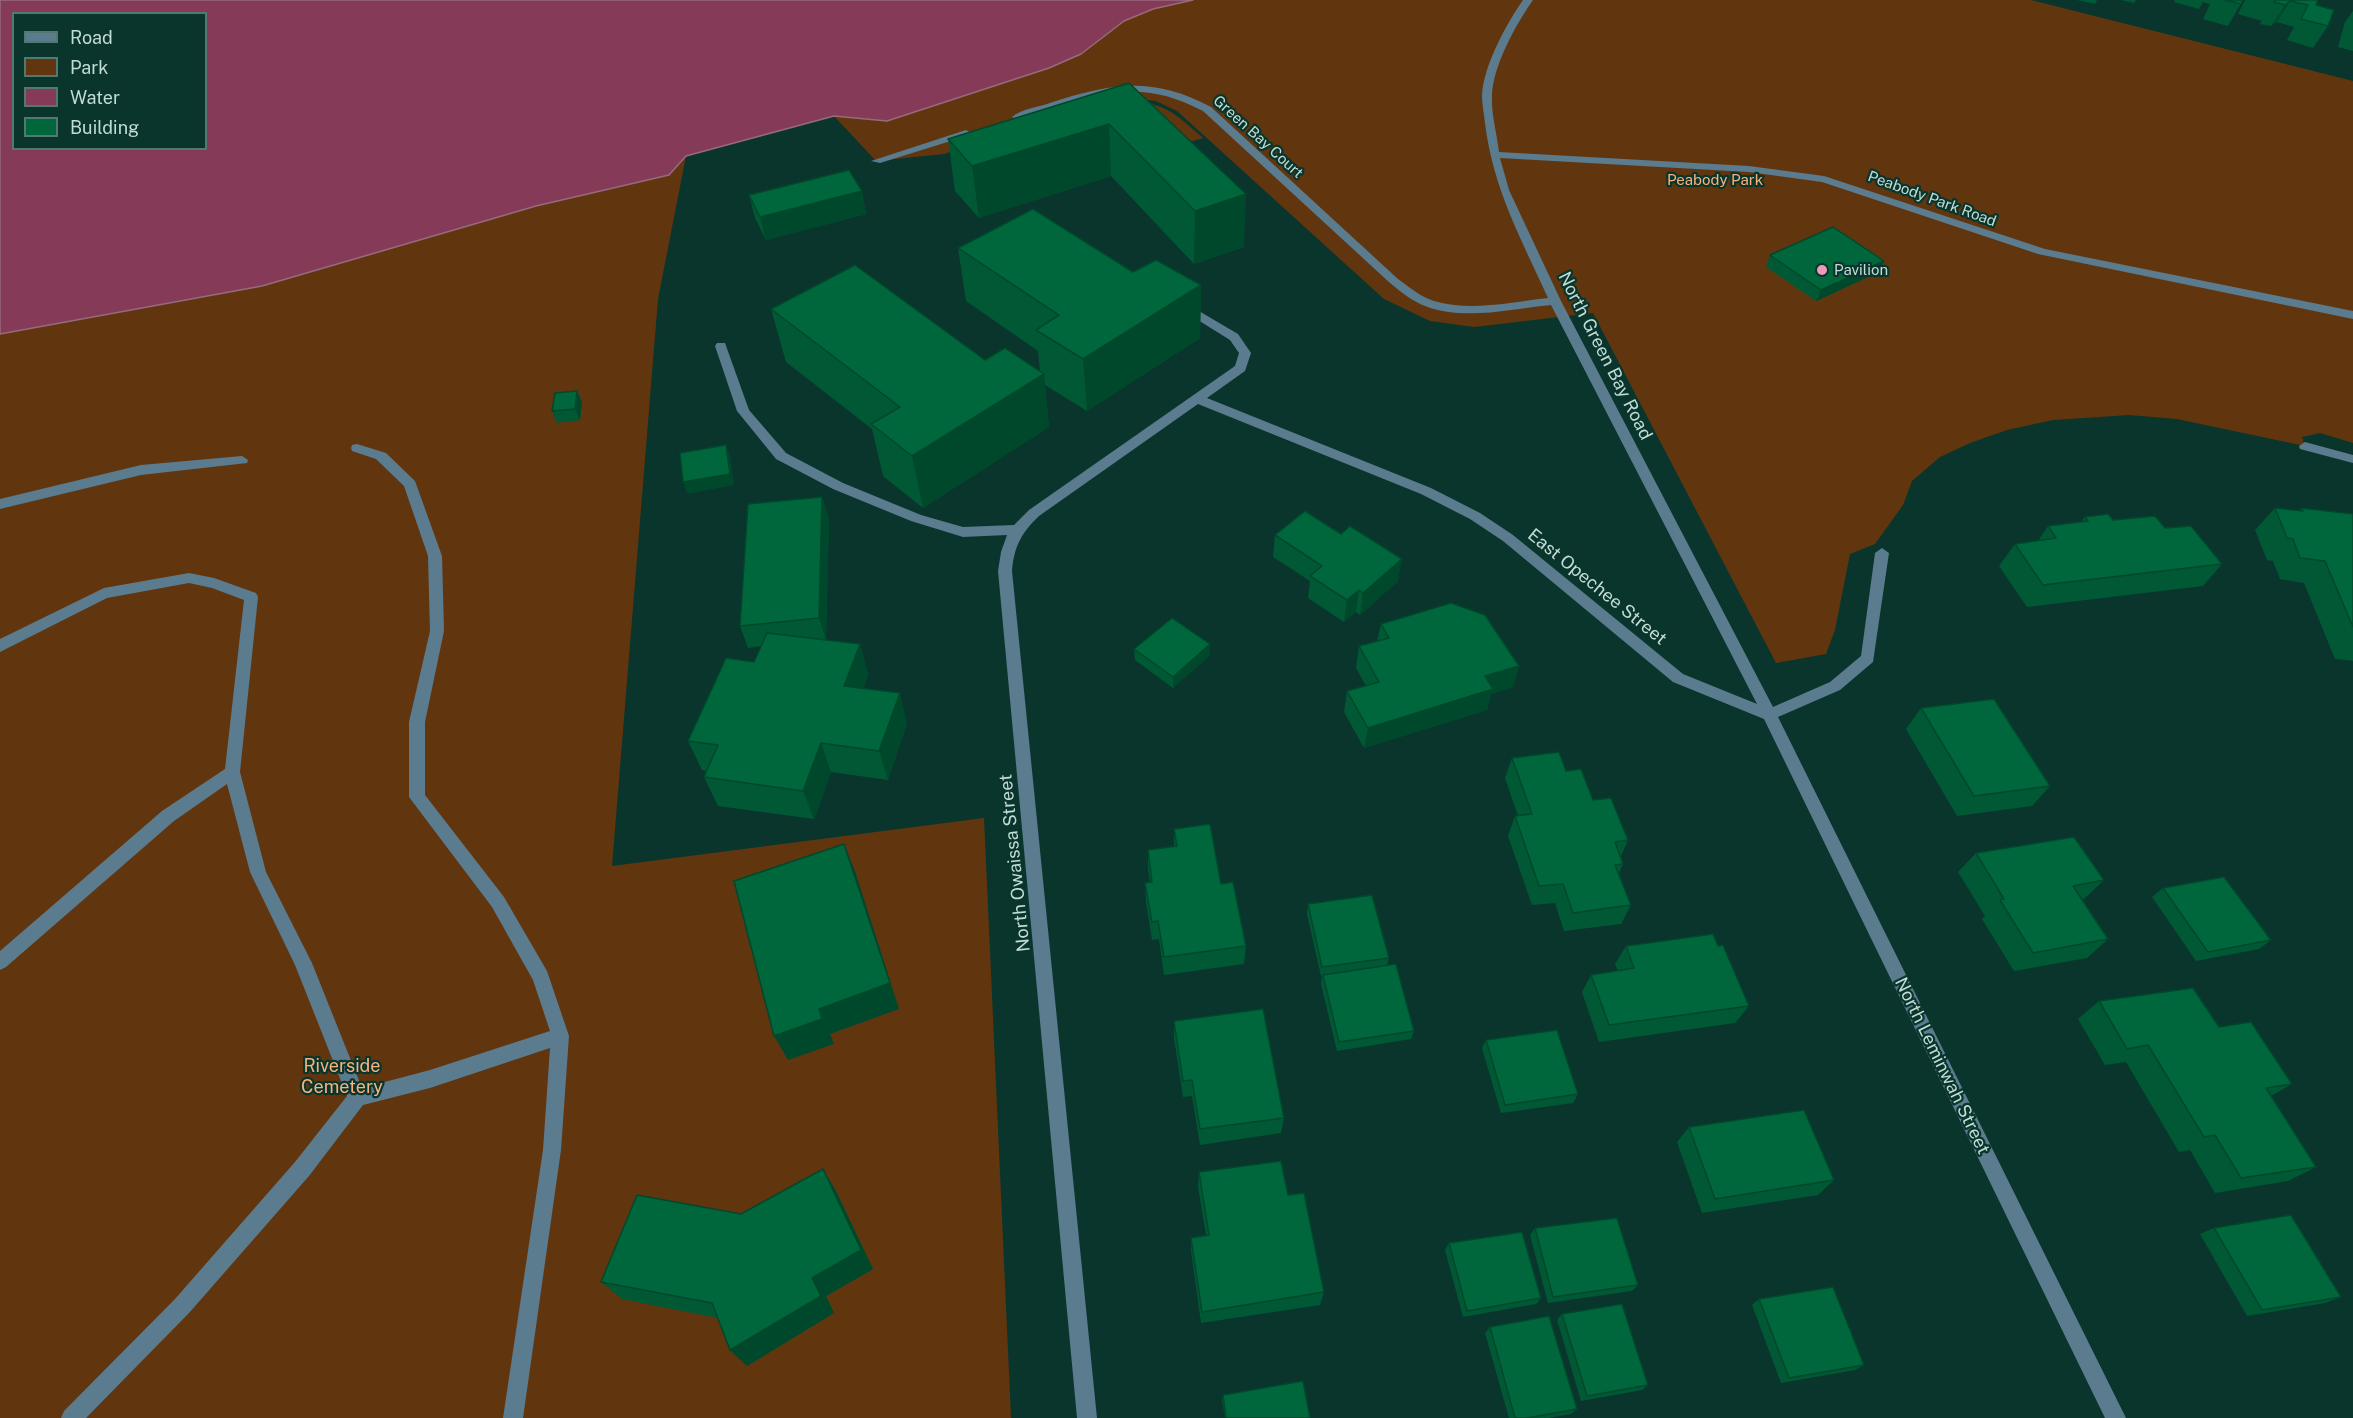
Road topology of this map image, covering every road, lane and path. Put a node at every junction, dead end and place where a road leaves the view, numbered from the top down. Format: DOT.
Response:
graph roads {
  1 [pos="1528,0"];
  2 [pos="1010,120"];
  3 [pos="976,130"];
  4 [pos="1494,155"];
  5 [pos="876,161"];
  6 [pos="1555,301"];
  7 [pos="1175,302"];
  8 [pos="2353,315"];
  9 [pos="721,346"];
  10 [pos="1198,399"];
  11 [pos="2305,446"];
  12 [pos="357,448"];
  13 [pos="2353,459"];
  14 [pos="242,460"];
  15 [pos="0,504"];
  16 [pos="1016,530"];
  17 [pos="1882,553"];
  18 [pos="0,646"];
  19 [pos="1769,715"];
  20 [pos="232,772"];
  21 [pos="0,962"];
  22 [pos="560,1036"];
  23 [pos="357,1098"];
  24 [pos="71,1418"];
  25 [pos="513,1418"];
  26 [pos="1087,1418"];
  27 [pos="2116,1418"];
  1 -- 4 [label="street, North Green Bay Road"];
  2 -- 6 [label="street, Green Bay Court"];
  3 -- 5 [label="street"];
  4 -- 6 [label="street, North Green Bay Road"];
  4 -- 8 [label="street, Peabody Park Road"];
  6 -- 19 [label="street, North Green Bay Road"];
  7 -- 10 [label="street, North Owaissa Street"];
  9 -- 16 [label="street"];
  10 -- 16 [label="street, North Owaissa Street"];
  10 -- 19 [label="street, East Opechee Street"];
  11 -- 13 [label="street"];
  12 -- 22 [label="street"];
  14 -- 15 [label="street"];
  16 -- 26 [label="street, North Owaissa Street"];
  17 -- 19 [label="street"];
  18 -- 20 [label="street"];
  19 -- 27 [label="street, North Leminwah Street"];
  20 -- 21 [label="street"];
  20 -- 23 [label="street"];
  22 -- 23 [label="street"];
  22 -- 25 [label="street"];
  23 -- 24 [label="street"];
}
